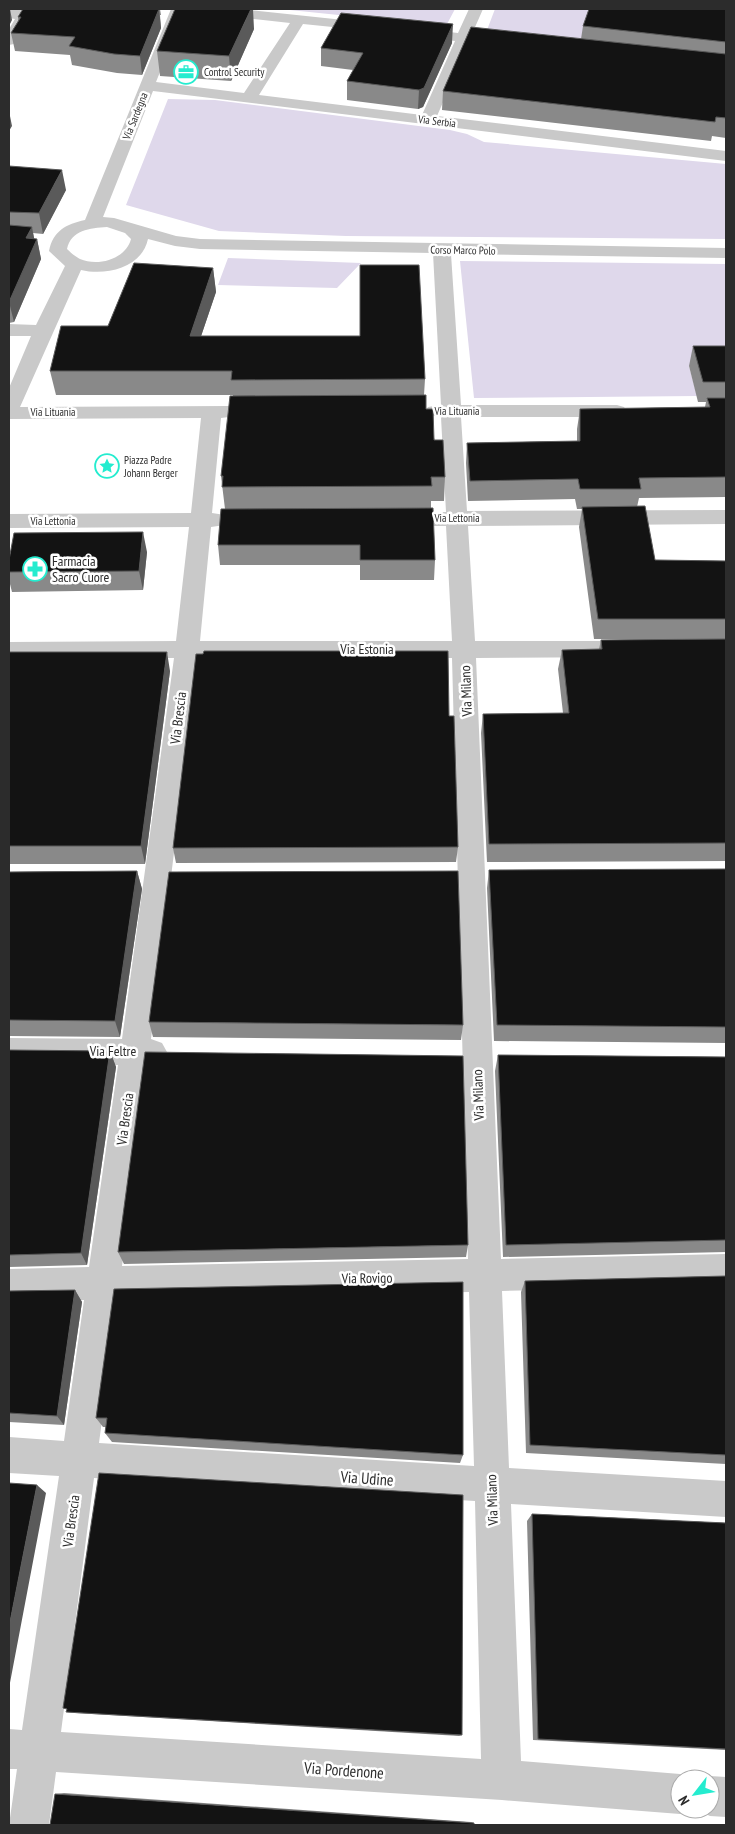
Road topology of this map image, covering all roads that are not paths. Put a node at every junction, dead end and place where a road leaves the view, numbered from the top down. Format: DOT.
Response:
graph roads {
  1 [pos="202,9"];
  2 [pos="476,9"];
  3 [pos="26,12"];
  4 [pos="9,14"];
  5 [pos="176,15"];
  6 [pos="74,17"];
  7 [pos="299,19"];
  8 [pos="153,21"];
  9 [pos="464,37"];
  10 [pos="9,41"];
  11 [pos="522,44"];
  12 [pos="147,86"];
  13 [pos="249,98"];
  14 [pos="428,120"];
  15 [pos="726,156"];
  16 [pos="92,223"];
  17 [pos="135,230"];
  18 [pos="38,241"];
  19 [pos="58,242"];
  20 [pos="200,244"];
  21 [pos="442,249"];
  22 [pos="726,252"];
  23 [pos="123,262"];
  24 [pos="75,264"];
  25 [pos="9,330"];
  26 [pos="43,332"];
  27 [pos="414,411"];
  28 [pos="452,411"];
  29 [pos="637,411"];
  30 [pos="9,412"];
  31 [pos="212,412"];
  32 [pos="250,412"];
  33 [pos="726,517"];
  34 [pos="458,518"];
  35 [pos="376,519"];
  36 [pos="200,520"];
  37 [pos="239,520"];
  38 [pos="9,521"];
  39 [pos="187,649"];
  40 [pos="658,649"];
  41 [pos="9,650"];
  42 [pos="464,650"];
  43 [pos="9,1051"];
  44 [pos="134,1051"];
  45 [pos="174,1052"];
  46 [pos="726,1270"];
  47 [pos="484,1275"];
  48 [pos="103,1283"];
  49 [pos="9,1285"];
  50 [pos="9,1455"];
  51 [pos="79,1460"];
  52 [pos="491,1485"];
  53 [pos="726,1499"];
  54 [pos="24,1750"];
  55 [pos="502,1780"];
  56 [pos="670,1793"];
  57 [pos="29,1825"];
  1 -- 7 [label="street"];
  2 -- 9 [label="street"];
  3 -- 4 [label="street"];
  3 -- 6 [label="street"];
  3 -- 10 [label="street"];
  5 -- 8 [label="street"];
  5 -- 12 [label="street, Via Sardegna"];
  7 -- 9 [label="street"];
  7 -- 13 [label="street"];
  9 -- 11 [label="street"];
  9 -- 14 [label="street"];
  12 -- 13 [label="street, Via Serbia"];
  12 -- 16 [label="street, Via Sardegna"];
  13 -- 14 [label="street, Via Serbia"];
  14 -- 15 [label="street, Via Serbia"];
  16 -- 17 [label="street"];
  16 -- 19 [label="street"];
  17 -- 20 [label="street"];
  17 -- 23 [label="street"];
  18 -- 19 [label="street"];
  19 -- 24 [label="street"];
  20 -- 21 [label="street, Corso Marco Polo"];
  20 -- 23 [label="street"];
  21 -- 22 [label="street, Corso Marco Polo"];
  21 -- 28 [label="street, Via Milano"];
  23 -- 24 [label="street"];
  24 -- 26 [label="street"];
  25 -- 26 [label="street"];
  26 -- 30 [label="street"];
  27 -- 28 [label="street, Via Lituania"];
  28 -- 29 [label="street, Via Lituania"];
  28 -- 34 [label="street, Via Milano"];
  30 -- 31 [label="street, Via Lituania"];
  31 -- 32 [label="street, Via Lituania"];
  31 -- 36 [label="street, Via Brescia"];
  33 -- 34 [label="street, Via Lettonia"];
  34 -- 35 [label="street, Via Lettonia"];
  34 -- 42 [label="street, Via Milano"];
  36 -- 37 [label="street, Via Lettonia"];
  36 -- 38 [label="street, Via Lettonia"];
  36 -- 39 [label="street, Via Brescia"];
  39 -- 41 [label="street, Via Estonia"];
  39 -- 42 [label="street, Via Estonia"];
  39 -- 44 [label="street, Via Brescia"];
  40 -- 42 [label="street, Via Estonia"];
  42 -- 47 [label="street, Via Milano"];
  43 -- 44 [label="street, Via Feltre"];
  44 -- 45 [label="street, Via Feltre"];
  44 -- 48 [label="street, Via Brescia"];
  46 -- 47 [label="street, Via Rovigo"];
  47 -- 48 [label="street, Via Rovigo"];
  47 -- 52 [label="street, Via Milano"];
  48 -- 49 [label="street, Via Rovigo"];
  48 -- 51 [label="street, Via Brescia"];
  50 -- 51 [label="street, Via Udine"];
  51 -- 52 [label="street, Via Udine"];
  51 -- 54 [label="street, Via Brescia"];
  52 -- 53 [label="street, Via Udine"];
  52 -- 55 [label="street, Via Milano"];
  54 -- 55 [label="street, Via Pordenone"];
  54 -- 57 [label="street, Via Brescia"];
  55 -- 56 [label="street, Via Pordenone"];
}
